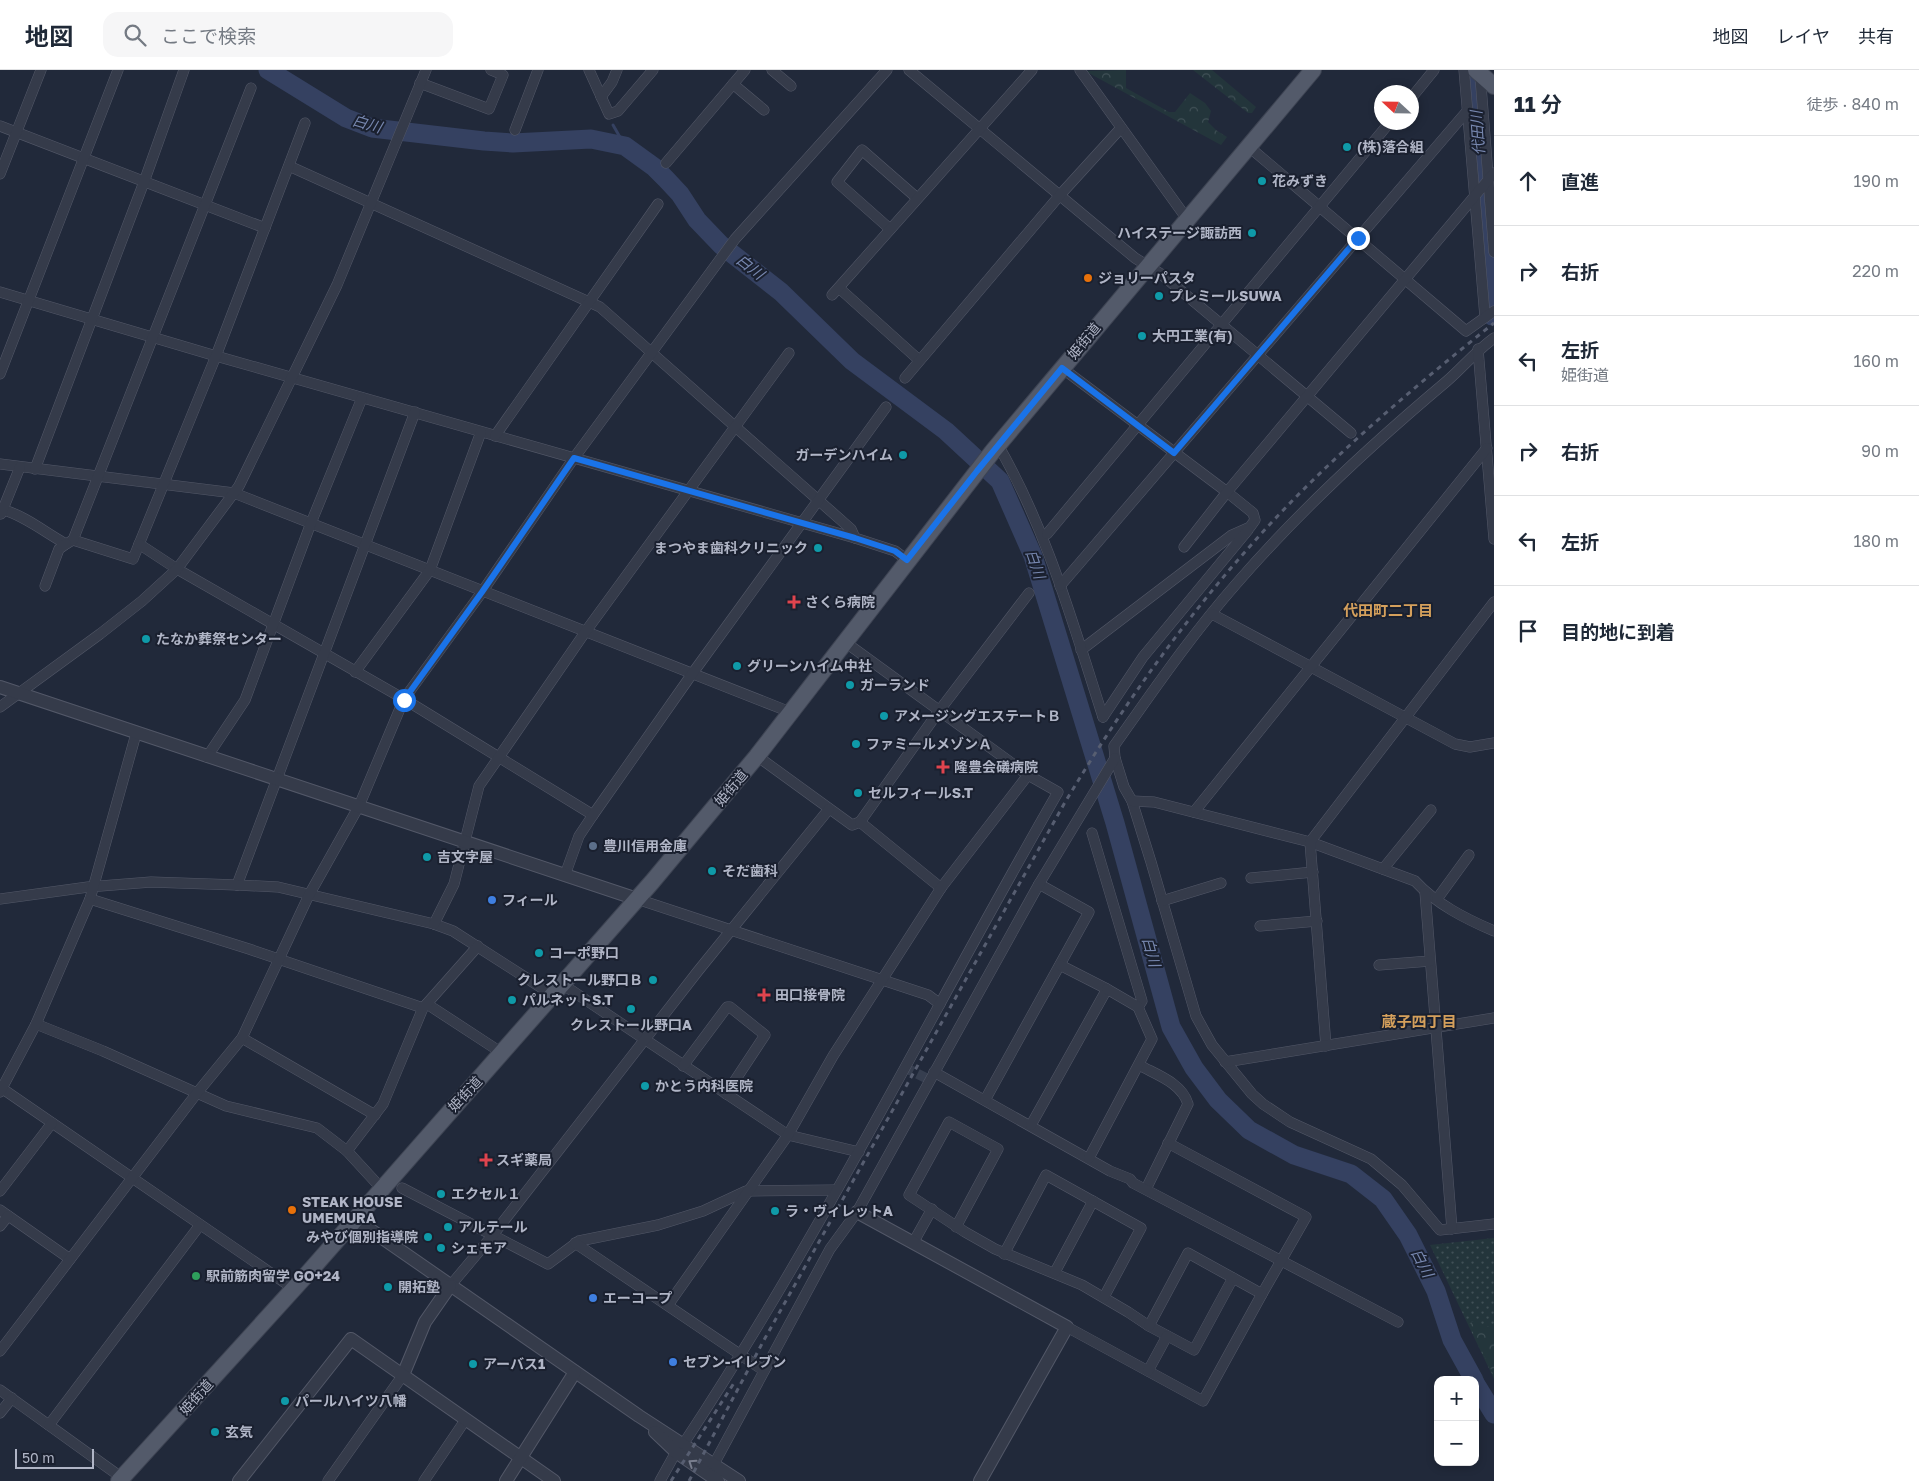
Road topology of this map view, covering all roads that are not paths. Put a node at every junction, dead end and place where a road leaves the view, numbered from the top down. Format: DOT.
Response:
graph roads {
  1 [pos="41,70"];
  2 [pos="118,70"];
  3 [pos="184,70"];
  4 [pos="426,70"];
  5 [pos="491,70"];
  6 [pos="538,70"];
  7 [pos="589,70"];
  8 [pos="617,70"];
  9 [pos="653,70"];
  10 [pos="745,70"];
  11 [pos="772,70"];
  12 [pos="887,70"];
  13 [pos="909,70"];
  14 [pos="1032,70"];
  15 [pos="1080,70"];
  16 [pos="1312,70"];
  17 [pos="1434,70"];
  18 [pos="1473,71"];
  19 [pos="420,83"];
  20 [pos="733,84"];
  21 [pos="791,86"];
  22 [pos="1494,86"];
  23 [pos="252,88"];
  24 [pos="1419,88"];
  25 [pos="601,97"];
  26 [pos="764,110"];
  27 [pos="1468,110"];
  28 [pos="305,124"];
  29 [pos="0,126"];
  30 [pos="979,127"];
  31 [pos="1122,128"];
  32 [pos="514,130"];
  33 [pos="1383,130"];
  34 [pos="17,132"];
  35 [pos="1248,146"];
  36 [pos="84,158"];
  37 [pos="666,163"];
  38 [pos="289,166"];
  39 [pos="0,174"];
  40 [pos="1489,179"];
  41 [pos="144,182"];
  42 [pos="1060,195"];
  43 [pos="1475,196"];
  44 [pos="917,198"];
  45 [pos="370,201"];
  46 [pos="658,204"];
  47 [pos="205,206"];
  48 [pos="1321,206"];
  49 [pos="1187,219"];
  50 [pos="265,228"];
  51 [pos="890,229"];
  52 [pos="1358,238"];
  53 [pos="1494,246"];
  54 [pos="1494,252"];
  55 [pos="1148,266"];
  56 [pos="1405,280"];
  57 [pos="0,292"];
  58 [pos="28,300"];
  59 [pos="589,301"];
  60 [pos="1489,314"];
  61 [pos="92,319"];
  62 [pos="1221,324"];
  63 [pos="154,338"];
  64 [pos="1492,339"];
  65 [pos="1478,349"];
  66 [pos="790,353"];
  67 [pos="653,354"];
  68 [pos="1258,354"];
  69 [pos="216,356"];
  70 [pos="919,360"];
  71 [pos="1062,368"];
  72 [pos="0,374"];
  73 [pos="291,378"];
  74 [pos="905,378"];
  75 [pos="1307,396"];
  76 [pos="362,398"];
  77 [pos="886,407"];
  78 [pos="415,412"];
  79 [pos="1138,425"];
  80 [pos="737,427"];
  81 [pos="482,432"];
  82 [pos="1351,433"];
  83 [pos="495,436"];
  84 [pos="995,448"];
  85 [pos="1487,448"];
  86 [pos="1174,453"];
  87 [pos="574,458"];
  88 [pos="0,464"];
  89 [pos="20,467"];
  90 [pos="35,469"];
  91 [pos="97,478"];
  92 [pos="164,485"];
  93 [pos="689,492"];
  94 [pos="1227,492"];
  95 [pos="234,493"];
  96 [pos="817,500"];
  97 [pos="2,512"];
  98 [pos="801,523"];
  99 [pos="311,524"];
  100 [pos="1250,527"];
  101 [pos="1047,534"];
  102 [pos="855,538"];
  103 [pos="1494,539"];
  104 [pos="70,542"];
  105 [pos="139,544"];
  106 [pos="366,546"];
  107 [pos="1184,547"];
  108 [pos="907,560"];
  109 [pos="177,568"];
  110 [pos="430,570"];
  111 [pos="45,586"];
  112 [pos="1060,586"];
  113 [pos="482,592"];
  114 [pos="1029,593"];
  115 [pos="1494,602"];
  116 [pos="1212,614"];
  117 [pos="275,624"];
  118 [pos="586,631"];
  119 [pos="845,642"];
  120 [pos="1082,650"];
  121 [pos="324,654"];
  122 [pos="1311,666"];
  123 [pos="355,672"];
  124 [pos="692,674"];
  125 [pos="0,687"];
  126 [pos="20,693"];
  127 [pos="404,700"];
  128 [pos="0,706"];
  129 [pos="939,711"];
  130 [pos="790,712"];
  131 [pos="1405,718"];
  132 [pos="136,734"];
  133 [pos="1494,744"];
  134 [pos="758,756"];
  135 [pos="207,757"];
  136 [pos="498,758"];
  137 [pos="1114,761"];
  138 [pos="1028,775"];
  139 [pos="276,780"];
  140 [pos="1132,801"];
  141 [pos="359,806"];
  142 [pos="829,809"];
  143 [pos="1430,810"];
  144 [pos="1194,812"];
  145 [pos="593,815"];
  146 [pos="860,822"];
  147 [pos="1092,833"];
  148 [pos="467,840"];
  149 [pos="1310,842"];
  150 [pos="1469,855"];
  151 [pos="1382,869"];
  152 [pos="1313,872"];
  153 [pos="565,875"];
  154 [pos="1251,878"];
  155 [pos="1221,883"];
  156 [pos="237,884"];
  157 [pos="1039,884"];
  158 [pos="94,887"];
  159 [pos="941,888"];
  160 [pos="1425,892"];
  161 [pos="310,895"];
  162 [pos="0,899"];
  163 [pos="90,899"];
  164 [pos="637,899"];
  165 [pos="1437,899"];
  166 [pos="1162,901"];
  167 [pos="1316,921"];
  168 [pos="434,924"];
  169 [pos="1260,926"];
  170 [pos="732,930"];
  171 [pos="1494,931"];
  172 [pos="478,946"];
  173 [pos="279,960"];
  174 [pos="1430,961"];
  175 [pos="1060,965"];
  176 [pos="1379,965"];
  177 [pos="882,980"];
  178 [pos="558,989"];
  179 [pos="1107,989"];
  180 [pos="940,1004"];
  181 [pos="425,1006"];
  182 [pos="1138,1007"];
  183 [pos="1494,1018"];
  184 [pos="36,1024"];
  185 [pos="1434,1027"];
  186 [pos="242,1038"];
  187 [pos="644,1040"];
  188 [pos="1326,1046"];
  189 [pos="502,1053"];
  190 [pos="1224,1062"];
  191 [pos="1139,1065"];
  192 [pos="683,1066"];
  193 [pos="934,1072"];
  194 [pos="1,1089"];
  195 [pos="198,1093"];
  196 [pos="726,1094"];
  197 [pos="985,1100"];
  198 [pos="375,1114"];
  199 [pos="52,1123"];
  200 [pos="1031,1124"];
  201 [pos="788,1135"];
  202 [pos="1168,1143"];
  203 [pos="347,1151"];
  204 [pos="859,1152"];
  205 [pos="1089,1158"];
  206 [pos="133,1178"];
  207 [pos="381,1188"];
  208 [pos="402,1188"];
  209 [pos="1146,1189"];
  210 [pos="0,1190"];
  211 [pos="836,1190"];
  212 [pos="746,1192"];
  213 [pos="1093,1202"];
  214 [pos="932,1209"];
  215 [pos="857,1212"];
  216 [pos="4,1213"];
  217 [pos="355,1219"];
  218 [pos="1494,1224"];
  219 [pos="200,1225"];
  220 [pos="0,1226"];
  221 [pos="956,1227"];
  222 [pos="1452,1229"];
  223 [pos="492,1236"];
  224 [pos="575,1243"];
  225 [pos="913,1243"];
  226 [pos="1004,1254"];
  227 [pos="70,1259"];
  228 [pos="1281,1262"];
  229 [pos="1055,1272"];
  230 [pos="1233,1278"];
  231 [pos="450,1286"];
  232 [pos="294,1289"];
  233 [pos="1262,1294"];
  234 [pos="1104,1297"];
  235 [pos="668,1305"];
  236 [pos="1398,1322"];
  237 [pos="1149,1326"];
  238 [pos="1067,1327"];
  239 [pos="1167,1336"];
  240 [pos="0,1351"];
  241 [pos="742,1356"];
  242 [pos="763,1370"];
  243 [pos="1148,1371"];
  244 [pos="575,1372"];
  245 [pos="403,1375"];
  246 [pos="0,1390"];
  247 [pos="12,1398"];
  248 [pos="0,1413"];
  249 [pos="466,1419"];
  250 [pos="49,1425"];
  251 [pos="680,1448"];
  252 [pos="521,1457"];
  253 [pos="711,1475"];
  254 [pos="122,1480"];
  255 [pos="239,1481"];
  256 [pos="328,1481"];
  257 [pos="424,1481"];
  258 [pos="506,1481"];
  259 [pos="554,1481"];
  260 [pos="660,1481"];
  261 [pos="739,1481"];
  262 [pos="980,1481"];
  1 -- 34 [label="street"];
  2 -- 36 [label="street"];
  3 -- 41 [label="street"];
  4 -- 19 [label="street"];
  5 -- 19 [label="street"];
  6 -- 32 [label="street"];
  7 -- 25 [label="street"];
  8 -- 25 [label="street"];
  9 -- 25 [label="street"];
  10 -- 20 [label="street"];
  11 -- 21 [label="street"];
  12 -- 67 [label="street"];
  13 -- 30 [label="street"];
  14 -- 30 [label="street"];
  15 -- 31 [label="street"];
  16 -- 35 [label="main road, 姫街道"];
  17 -- 24 [label="street"];
  18 -- 22 [label="main road"];
  18 -- 27 [label="street"];
  18 -- 40 [label="street"];
  19 -- 45 [label="street"];
  20 -- 26 [label="street"];
  20 -- 37 [label="street"];
  23 -- 47 [label="street"];
  27 -- 43 [label="street"];
  27 -- 52 [label="street"];
  28 -- 38 [label="street"];
  29 -- 34 [label="street"];
  30 -- 42 [label="street"];
  30 -- 44 [label="street"];
  31 -- 42 [label="street"];
  31 -- 49 [label="street"];
  33 -- 48 [label="street"];
  34 -- 36 [label="street"];
  34 -- 39 [label="street"];
  35 -- 48 [label="street"];
  35 -- 49 [label="main road, 姫街道"];
  36 -- 41 [label="street"];
  36 -- 58 [label="street"];
  38 -- 45 [label="street"];
  38 -- 50 [label="street"];
  40 -- 43 [label="street"];
  40 -- 53 [label="street"];
  41 -- 47 [label="street"];
  41 -- 61 [label="street"];
  42 -- 55 [label="street"];
  42 -- 70 [label="street"];
  43 -- 56 [label="street"];
  43 -- 60 [label="street"];
  44 -- 51 [label="street"];
  44 -- 51 [label="street"];
  45 -- 59 [label="street"];
  45 -- 73 [label="street"];
  46 -- 59 [label="street"];
  47 -- 50 [label="street"];
  47 -- 63 [label="street"];
  48 -- 52 [label="street"];
  48 -- 62 [label="street"];
  49 -- 55 [label="main road, 姫街道"];
  50 -- 69 [label="street"];
  51 -- 70 [label="street"];
  52 -- 56 [label="street"];
  52 -- 68 [label="street"];
  53 -- 54 [label="street"];
  55 -- 62 [label="street"];
  55 -- 71 [label="main road, 姫街道"];
  56 -- 60 [label="street"];
  56 -- 75 [label="street"];
  57 -- 58 [label="street"];
  58 -- 61 [label="street"];
  58 -- 72 [label="street"];
  59 -- 67 [label="street"];
  59 -- 83 [label="street"];
  61 -- 63 [label="street"];
  61 -- 90 [label="street"];
  62 -- 68 [label="street"];
  62 -- 79 [label="street"];
  63 -- 69 [label="street"];
  63 -- 91 [label="street"];
  64 -- 65 [label="street"];
  65 -- 85 [label="street"];
  65 -- 116 [label="street"];
  66 -- 80 [label="street"];
  67 -- 80 [label="street"];
  67 -- 87 [label="street"];
  68 -- 75 [label="street"];
  68 -- 86 [label="street"];
  69 -- 73 [label="street"];
  69 -- 92 [label="street"];
  70 -- 74 [label="street"];
  71 -- 79 [label="street"];
  71 -- 84 [label="main road, 姫街道"];
  73 -- 76 [label="street"];
  73 -- 95 [label="street"];
  75 -- 82 [label="street"];
  75 -- 94 [label="street"];
  76 -- 78 [label="street"];
  76 -- 99 [label="street"];
  77 -- 96 [label="street"];
  78 -- 81 [label="street"];
  78 -- 106 [label="street"];
  79 -- 86 [label="street"];
  79 -- 101 [label="street"];
  80 -- 93 [label="street"];
  80 -- 96 [label="street"];
  81 -- 83 [label="street"];
  81 -- 110 [label="street"];
  83 -- 87 [label="street"];
  84 -- 108 [label="main road, 姫街道"];
  84 -- 112 [label="street"];
  85 -- 103 [label="street"];
  85 -- 122 [label="street"];
  86 -- 94 [label="street"];
  86 -- 112 [label="street"];
  87 -- 93 [label="street"];
  87 -- 113 [label="street"];
  88 -- 89 [label="street"];
  89 -- 90 [label="street"];
  89 -- 97 [label="street"];
  90 -- 91 [label="street"];
  91 -- 92 [label="street"];
  91 -- 104 [label="street"];
  92 -- 95 [label="street"];
  92 -- 105 [label="street"];
  93 -- 98 [label="street"];
  93 -- 118 [label="street"];
  94 -- 100 [label="street"];
  94 -- 107 [label="street"];
  95 -- 99 [label="street"];
  95 -- 109 [label="street"];
  96 -- 98 [label="street"];
  96 -- 102 [label="street"];
  97 -- 104 [label="street"];
  98 -- 102 [label="street"];
  98 -- 124 [label="street"];
  99 -- 106 [label="street"];
  99 -- 117 [label="street"];
  100 -- 120 [label="street"];
  100 -- 120 [label="street"];
  102 -- 108 [label="street"];
  104 -- 105 [label="street"];
  104 -- 111 [label="street"];
  105 -- 109 [label="street"];
  106 -- 110 [label="street"];
  106 -- 121 [label="street"];
  108 -- 119 [label="main road, 姫街道"];
  109 -- 117 [label="street"];
  109 -- 126 [label="street"];
  110 -- 113 [label="street"];
  110 -- 123 [label="street"];
  112 -- 120 [label="street"];
  113 -- 118 [label="street"];
  113 -- 127 [label="street"];
  114 -- 129 [label="street"];
  115 -- 131 [label="street"];
  116 -- 122 [label="street"];
  116 -- 137 [label="street"];
  117 -- 121 [label="street"];
  117 -- 135 [label="street"];
  118 -- 124 [label="street"];
  118 -- 136 [label="street"];
  119 -- 129 [label="street"];
  119 -- 130 [label="main road, 姫街道"];
  121 -- 123 [label="street"];
  121 -- 139 [label="street"];
  122 -- 131 [label="street"];
  122 -- 144 [label="street"];
  123 -- 127 [label="street"];
  124 -- 130 [label="street"];
  124 -- 145 [label="street"];
  125 -- 126 [label="street"];
  126 -- 128 [label="street"];
  126 -- 132 [label="street"];
  127 -- 136 [label="street"];
  127 -- 141 [label="street"];
  129 -- 138 [label="street"];
  129 -- 146 [label="street"];
  130 -- 134 [label="main road, 姫街道"];
  131 -- 133 [label="street"];
  131 -- 149 [label="street"];
  132 -- 135 [label="street"];
  132 -- 158 [label="street"];
  134 -- 142 [label="street"];
  134 -- 164 [label="main road, 姫街道"];
  135 -- 139 [label="street"];
  136 -- 145 [label="street"];
  136 -- 148 [label="street"];
  137 -- 140 [label="street"];
  137 -- 157 [label="street"];
  138 -- 159 [label="street"];
  138 -- 180 [label="street"];
  139 -- 141 [label="street"];
  139 -- 156 [label="street"];
  140 -- 144 [label="street"];
  140 -- 166 [label="street"];
  141 -- 148 [label="street"];
  141 -- 161 [label="street"];
  142 -- 146 [label="street"];
  142 -- 170 [label="street"];
  143 -- 151 [label="street"];
  144 -- 149 [label="street"];
  145 -- 153 [label="street"];
  146 -- 159 [label="street"];
  147 -- 182 [label="street"];
  148 -- 153 [label="street"];
  148 -- 168 [label="street"];
  149 -- 151 [label="street"];
  149 -- 152 [label="street"];
  150 -- 165 [label="street"];
  151 -- 160 [label="street"];
  152 -- 154 [label="street"];
  152 -- 167 [label="street"];
  153 -- 164 [label="street"];
  155 -- 166 [label="street"];
  156 -- 158 [label="street"];
  156 -- 161 [label="street"];
  157 -- 175 [label="street"];
  157 -- 193 [label="street"];
  158 -- 162 [label="street"];
  158 -- 163 [label="street"];
  159 -- 177 [label="street"];
  160 -- 165 [label="street"];
  160 -- 174 [label="street"];
  161 -- 168 [label="street"];
  161 -- 173 [label="street"];
  163 -- 173 [label="street"];
  163 -- 184 [label="street"];
  164 -- 170 [label="street"];
  164 -- 178 [label="main road, 姫街道"];
  165 -- 171 [label="street"];
  166 -- 190 [label="street"];
  167 -- 169 [label="street"];
  167 -- 188 [label="street"];
  168 -- 172 [label="street"];
  170 -- 177 [label="street"];
  170 -- 187 [label="street"];
  172 -- 178 [label="street"];
  172 -- 181 [label="street"];
  173 -- 181 [label="street"];
  173 -- 186 [label="street"];
  174 -- 176 [label="street"];
  174 -- 185 [label="street"];
  175 -- 179 [label="street"];
  175 -- 197 [label="street"];
  177 -- 180 [label="street"];
  177 -- 201 [label="street"];
  178 -- 187 [label="street"];
  178 -- 189 [label="main road, 姫街道"];
  179 -- 182 [label="street"];
  179 -- 200 [label="street"];
  180 -- 204 [label="street"];
  181 -- 189 [label="street"];
  181 -- 198 [label="street"];
  182 -- 191 [label="street"];
  183 -- 185 [label="street"];
  184 -- 194 [label="street"];
  184 -- 195 [label="street"];
  185 -- 188 [label="street"];
  185 -- 222 [label="street"];
  186 -- 195 [label="street"];
  186 -- 198 [label="street"];
  187 -- 192 [label="street"];
  187 -- 223 [label="street"];
  188 -- 190 [label="street"];
  189 -- 207 [label="main road, 姫街道"];
  190 -- 222 [label="street"];
  191 -- 202 [label="street"];
  191 -- 205 [label="street"];
  192 -- 196 [label="street"];
  192 -- 196 [label="street"];
  193 -- 197 [label="street"];
  193 -- 215 [label="street"];
  194 -- 199 [label="street"];
  195 -- 203 [label="street"];
  195 -- 206 [label="street"];
  196 -- 201 [label="street"];
  197 -- 200 [label="street"];
  198 -- 203 [label="street"];
  199 -- 206 [label="street"];
  199 -- 210 [label="street"];
  200 -- 205 [label="street"];
  201 -- 204 [label="street"];
  201 -- 212 [label="street"];
  202 -- 209 [label="street"];
  202 -- 228 [label="street"];
  203 -- 207 [label="street"];
  204 -- 211 [label="street"];
  205 -- 209 [label="street"];
  206 -- 219 [label="street"];
  206 -- 227 [label="street"];
  207 -- 217 [label="main road, 姫街道"];
  208 -- 223 [label="street"];
  209 -- 228 [label="street"];
  211 -- 212 [label="street"];
  211 -- 241 [label="street"];
  212 -- 224 [label="street"];
  212 -- 235 [label="street"];
  213 -- 226 [label="street"];
  213 -- 229 [label="street"];
  213 -- 234 [label="street"];
  214 -- 221 [label="street"];
  214 -- 221 [label="street"];
  214 -- 225 [label="street"];
  215 -- 225 [label="street"];
  215 -- 242 [label="street"];
  216 -- 220 [label="street"];
  216 -- 227 [label="street"];
  217 -- 231 [label="street"];
  217 -- 232 [label="main road, 姫街道"];
  218 -- 222 [label="street"];
  219 -- 232 [label="street"];
  219 -- 250 [label="street"];
  221 -- 226 [label="street"];
  223 -- 224 [label="street"];
  223 -- 231 [label="street"];
  224 -- 235 [label="street"];
  225 -- 238 [label="street"];
  226 -- 229 [label="street"];
  227 -- 240 [label="street"];
  228 -- 233 [label="street"];
  228 -- 236 [label="street"];
  229 -- 234 [label="street"];
  230 -- 233 [label="street"];
  230 -- 237 [label="street"];
  230 -- 239 [label="street"];
  231 -- 244 [label="street"];
  231 -- 245 [label="street"];
  232 -- 254 [label="main road, 姫街道"];
  233 -- 243 [label="street"];
  234 -- 237 [label="street"];
  235 -- 241 [label="street"];
  237 -- 239 [label="street"];
  238 -- 243 [label="street"];
  238 -- 262 [label="street"];
  239 -- 243 [label="street"];
  241 -- 242 [label="street"];
  241 -- 251 [label="street"];
  242 -- 253 [label="street"];
  244 -- 251 [label="street"];
  244 -- 252 [label="street"];
  245 -- 249 [label="street"];
  245 -- 255 [label="street"];
  245 -- 256 [label="street"];
  246 -- 247 [label="street"];
  247 -- 248 [label="street"];
  247 -- 250 [label="street"];
  249 -- 252 [label="street"];
  249 -- 257 [label="street"];
  250 -- 254 [label="street"];
  251 -- 253 [label="street"];
  251 -- 260 [label="street"];
  252 -- 258 [label="street"];
  252 -- 259 [label="street"];
  253 -- 261 [label="street"];
}
